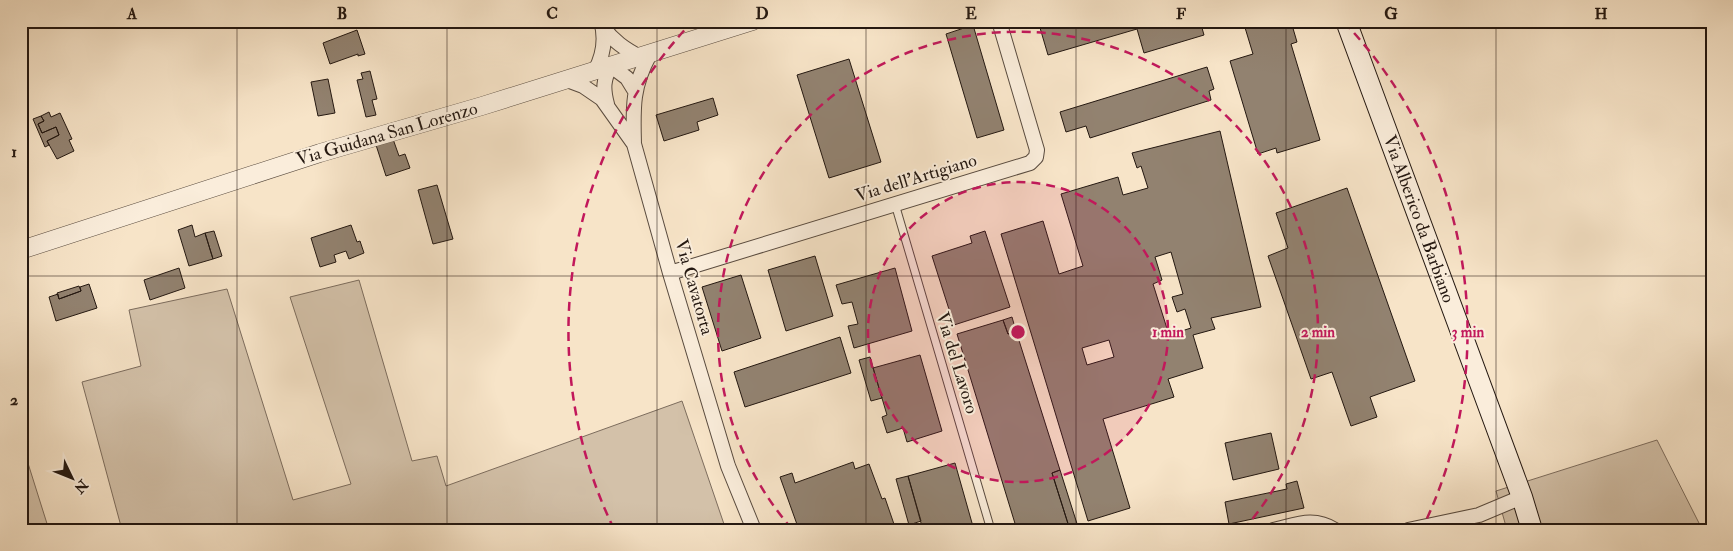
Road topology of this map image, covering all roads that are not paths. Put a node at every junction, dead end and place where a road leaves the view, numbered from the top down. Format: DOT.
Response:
graph roads {
  1 [pos="753,21"];
  2 [pos="998,21"];
  3 [pos="1346,21"];
  4 [pos="602,24"];
  5 [pos="645,55"];
  6 [pos="603,68"];
  7 [pos="567,80"];
  8 [pos="635,91"];
  9 [pos="607,104"];
  10 [pos="634,144"];
  11 [pos="895,204"];
  12 [pos="21,250"];
  13 [pos="670,273"];
  14 [pos="1522,497"];
  15 [pos="754,530"];
  16 [pos="991,530"];
  17 [pos="1273,530"];
  18 [pos="1335,530"];
  19 [pos="1408,530"];
  20 [pos="1532,530"];
  1 -- 5 [label="street, Via Guidana San Lorenzo"];
  2 -- 11 [label="street, Via dell'Artigiano"];
  3 -- 14 [label="main road, Via Alberico da Barbiano"];
  4 -- 5 [label="street"];
  4 -- 6 [label="street"];
  5 -- 6 [label="street, Via Guidana San Lorenzo"];
  5 -- 8 [label="street"];
  6 -- 7 [label="street, Via Guidana San Lorenzo"];
  6 -- 8 [label="street"];
  6 -- 9 [label="street"];
  7 -- 9 [label="street, Via Cavatorta"];
  7 -- 12 [label="street, Via Guidana San Lorenzo"];
  8 -- 10 [label="street"];
  9 -- 10 [label="street, Via Cavatorta"];
  10 -- 13 [label="street, Via Cavatorta"];
  11 -- 13 [label="street, Via dell'Artigiano"];
  11 -- 16 [label="lane, Via del Lavoro"];
  13 -- 15 [label="street, Via Cavatorta"];
  14 -- 19 [label="street"];
  14 -- 20 [label="main road, Via Alberico da Barbiano"];
  17 -- 18 [label="street"];
}
